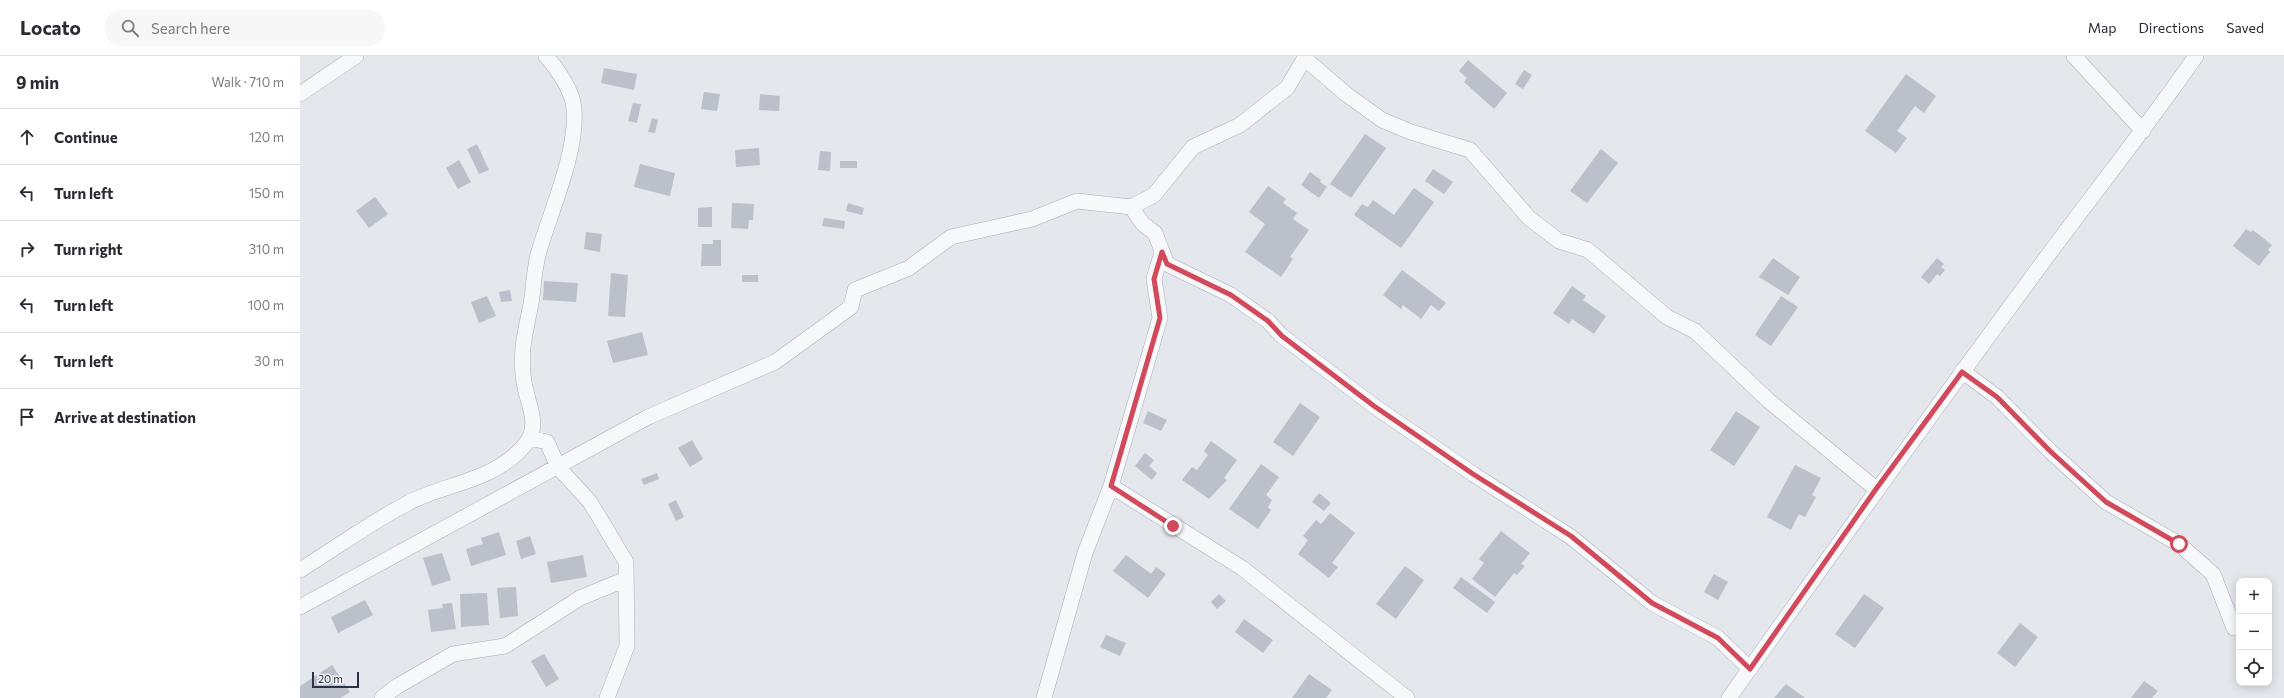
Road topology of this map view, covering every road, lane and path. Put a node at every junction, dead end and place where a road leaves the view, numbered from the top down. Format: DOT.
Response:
graph roads {
  1 [pos="356,56"];
  2 [pos="546,56"];
  3 [pos="2074,56"];
  4 [pos="2196,56"];
  5 [pos="1305,57"];
  6 [pos="300,94"];
  7 [pos="2143,131"];
  8 [pos="1132,207"];
  9 [pos="1162,252"];
  10 [pos="1962,372"];
  11 [pos="530,438"];
  12 [pos="558,468"];
  13 [pos="1111,486"];
  14 [pos="1876,489"];
  15 [pos="300,570"];
  16 [pos="626,579"];
  17 [pos="300,607"];
  18 [pos="2234,628"];
  19 [pos="1750,669"];
  20 [pos="382,698"];
  21 [pos="607,698"];
  22 [pos="1044,698"];
  23 [pos="1407,698"];
  24 [pos="1729,698"];
  1 -- 6 [label="street"];
  2 -- 11 [label="street"];
  3 -- 7 [label="street"];
  4 -- 7 [label="street"];
  5 -- 8 [label="street"];
  5 -- 14 [label="street"];
  7 -- 10 [label="street"];
  8 -- 9 [label="street"];
  8 -- 12 [label="street"];
  9 -- 13 [label="street"];
  9 -- 19 [label="street"];
  10 -- 14 [label="street"];
  10 -- 18 [label="street"];
  11 -- 12 [label="street"];
  11 -- 15 [label="street"];
  12 -- 16 [label="street"];
  12 -- 17 [label="street"];
  13 -- 22 [label="street"];
  13 -- 23 [label="street"];
  14 -- 19 [label="street"];
  16 -- 20 [label="street"];
  16 -- 21 [label="street"];
  19 -- 24 [label="street"];
}
